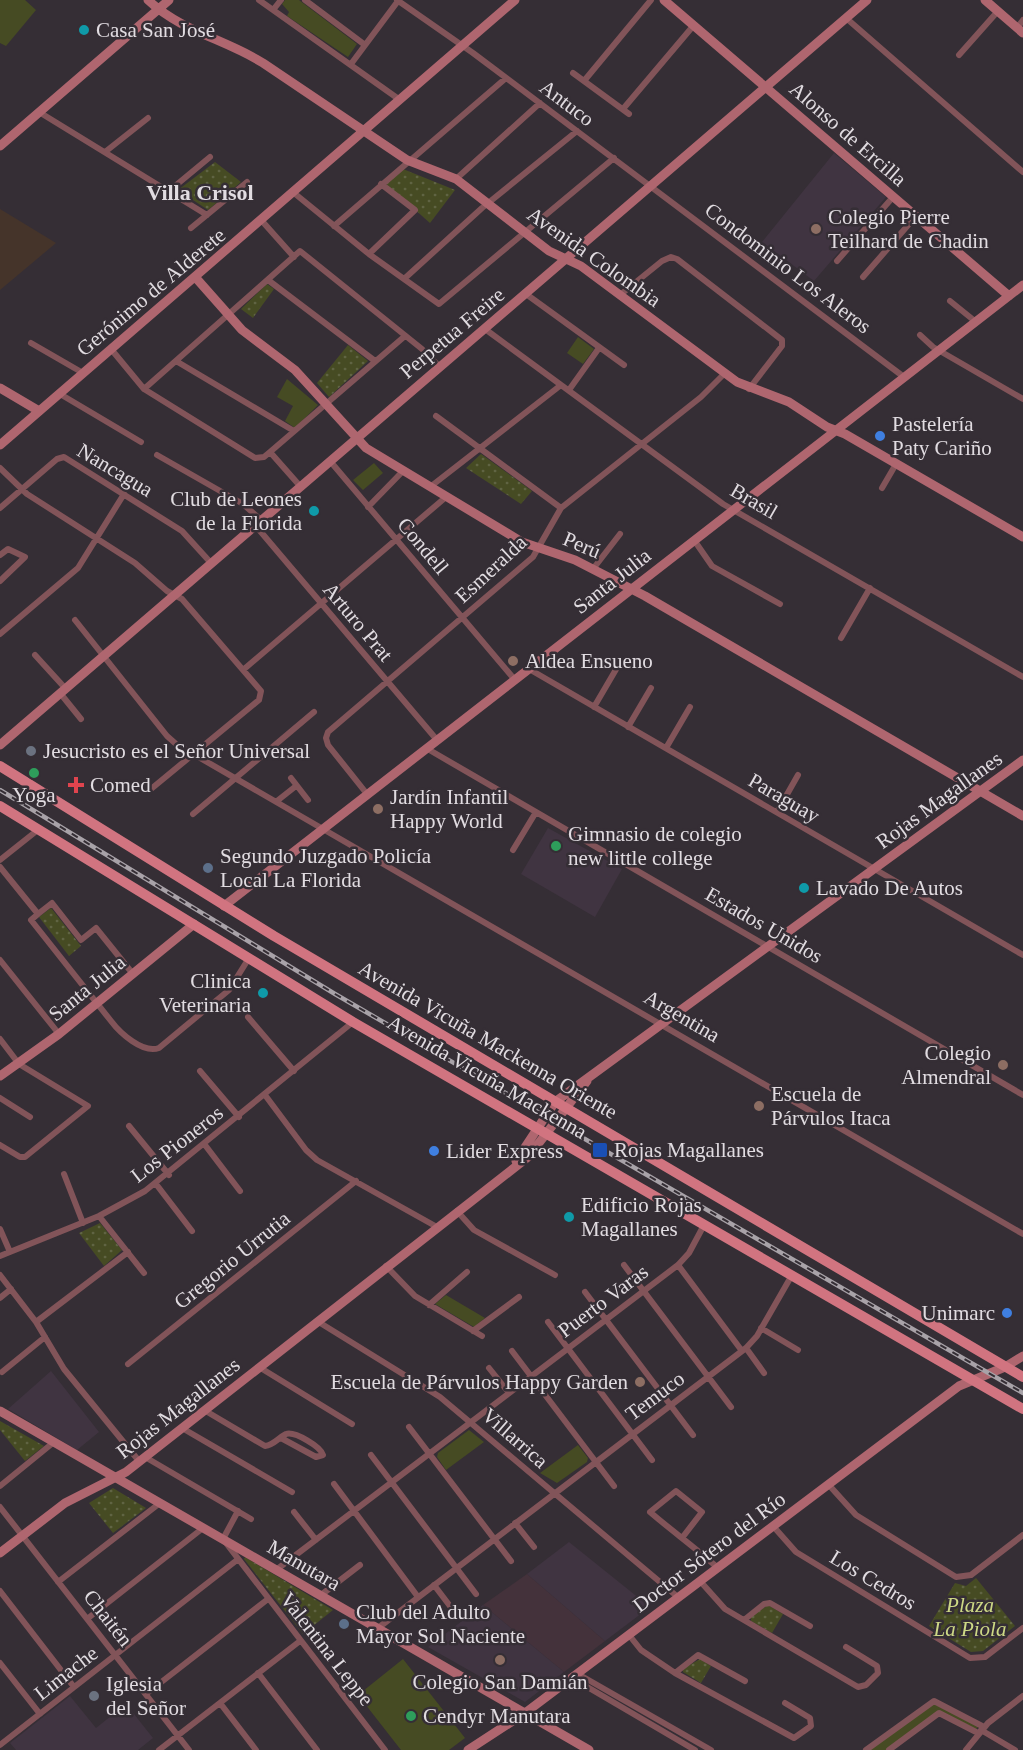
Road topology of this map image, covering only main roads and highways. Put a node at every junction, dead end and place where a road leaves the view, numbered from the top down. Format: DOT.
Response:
graph roads {
  1 [pos="0,766"];
  2 [pos="0,806"];
  3 [pos="1023,1377"];
  4 [pos="1023,1409"];
  1 -- 3 [label="main road, Avenida Vicuña Mackenna Oriente"];
  2 -- 4 [label="main road, Avenida Vicuña Mackenna"];
}
